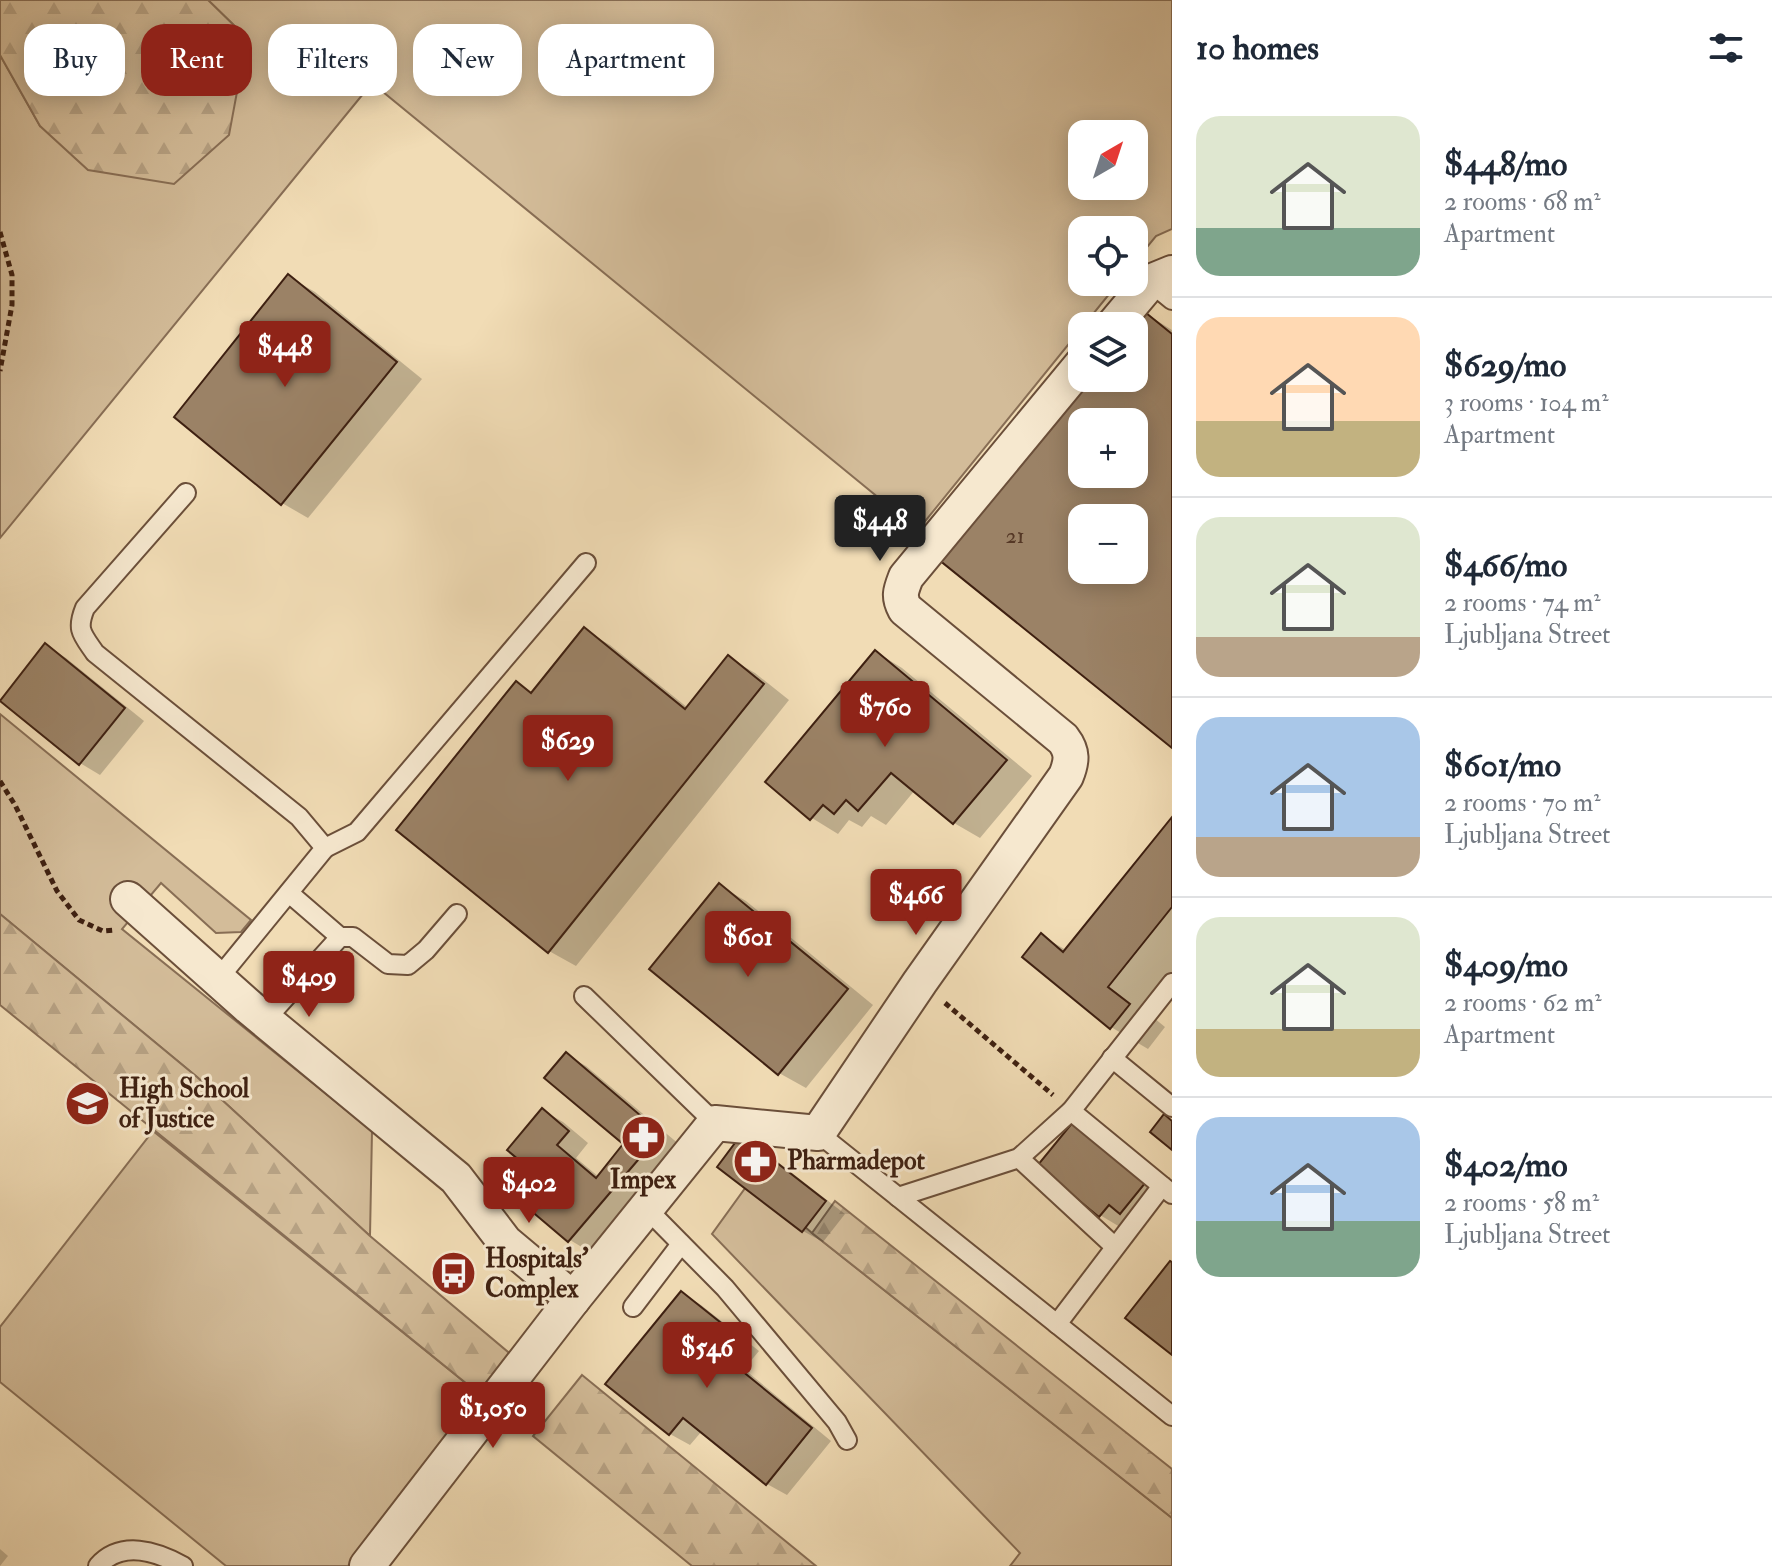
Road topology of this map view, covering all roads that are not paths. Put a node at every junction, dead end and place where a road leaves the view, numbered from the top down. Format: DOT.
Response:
graph roads {
  1 [pos="1165,285"];
  2 [pos="1131,312"];
  3 [pos="1068,381"];
  4 [pos="186,493"];
  5 [pos="586,563"];
  6 [pos="325,848"];
  7 [pos="289,893"];
  8 [pos="128,899"];
  9 [pos="457,914"];
  10 [pos="340,937"];
  11 [pos="218,979"];
  12 [pos="1172,983"];
  13 [pos="584,996"];
  14 [pos="265,1020"];
  15 [pos="1112,1058"];
  16 [pos="1172,1107"];
  17 [pos="1071,1111"];
  18 [pos="715,1123"];
  19 [pos="818,1133"];
  20 [pos="1019,1158"];
  21 [pos="1167,1190"];
  22 [pos="898,1197"];
  23 [pos="646,1208"];
  24 [pos="681,1244"];
  25 [pos="1114,1246"];
  26 [pos="573,1299"];
  27 [pos="633,1307"];
  28 [pos="1057,1324"];
  29 [pos="1172,1416"];
  30 [pos="847,1440"];
  31 [pos="98,1566"];
  32 [pos="183,1566"];
  33 [pos="367,1566"];
  1 -- 2 [label="street"];
  3 -- 19 [label="street"];
  4 -- 6 [label="lane"];
  5 -- 6 [label="lane"];
  6 -- 7 [label="lane"];
  7 -- 10 [label="lane"];
  7 -- 11 [label="lane"];
  8 -- 11 [label="street"];
  9 -- 10 [label="lane"];
  10 -- 14 [label="lane"];
  11 -- 14 [label="street"];
  12 -- 15 [label="lane"];
  13 -- 18 [label="lane"];
  14 -- 26 [label="street"];
  15 -- 16 [label="lane"];
  15 -- 17 [label="lane"];
  17 -- 20 [label="lane"];
  17 -- 21 [label="lane"];
  18 -- 19 [label="street"];
  18 -- 23 [label="street"];
  19 -- 22 [label="lane"];
  20 -- 22 [label="lane"];
  20 -- 25 [label="lane"];
  21 -- 25 [label="lane"];
  22 -- 28 [label="lane"];
  23 -- 24 [label="lane"];
  23 -- 26 [label="street"];
  24 -- 27 [label="lane"];
  24 -- 30 [label="lane"];
  25 -- 28 [label="lane"];
  26 -- 33 [label="street"];
  28 -- 29 [label="lane"];
  31 -- 32 [label="lane"];
}
